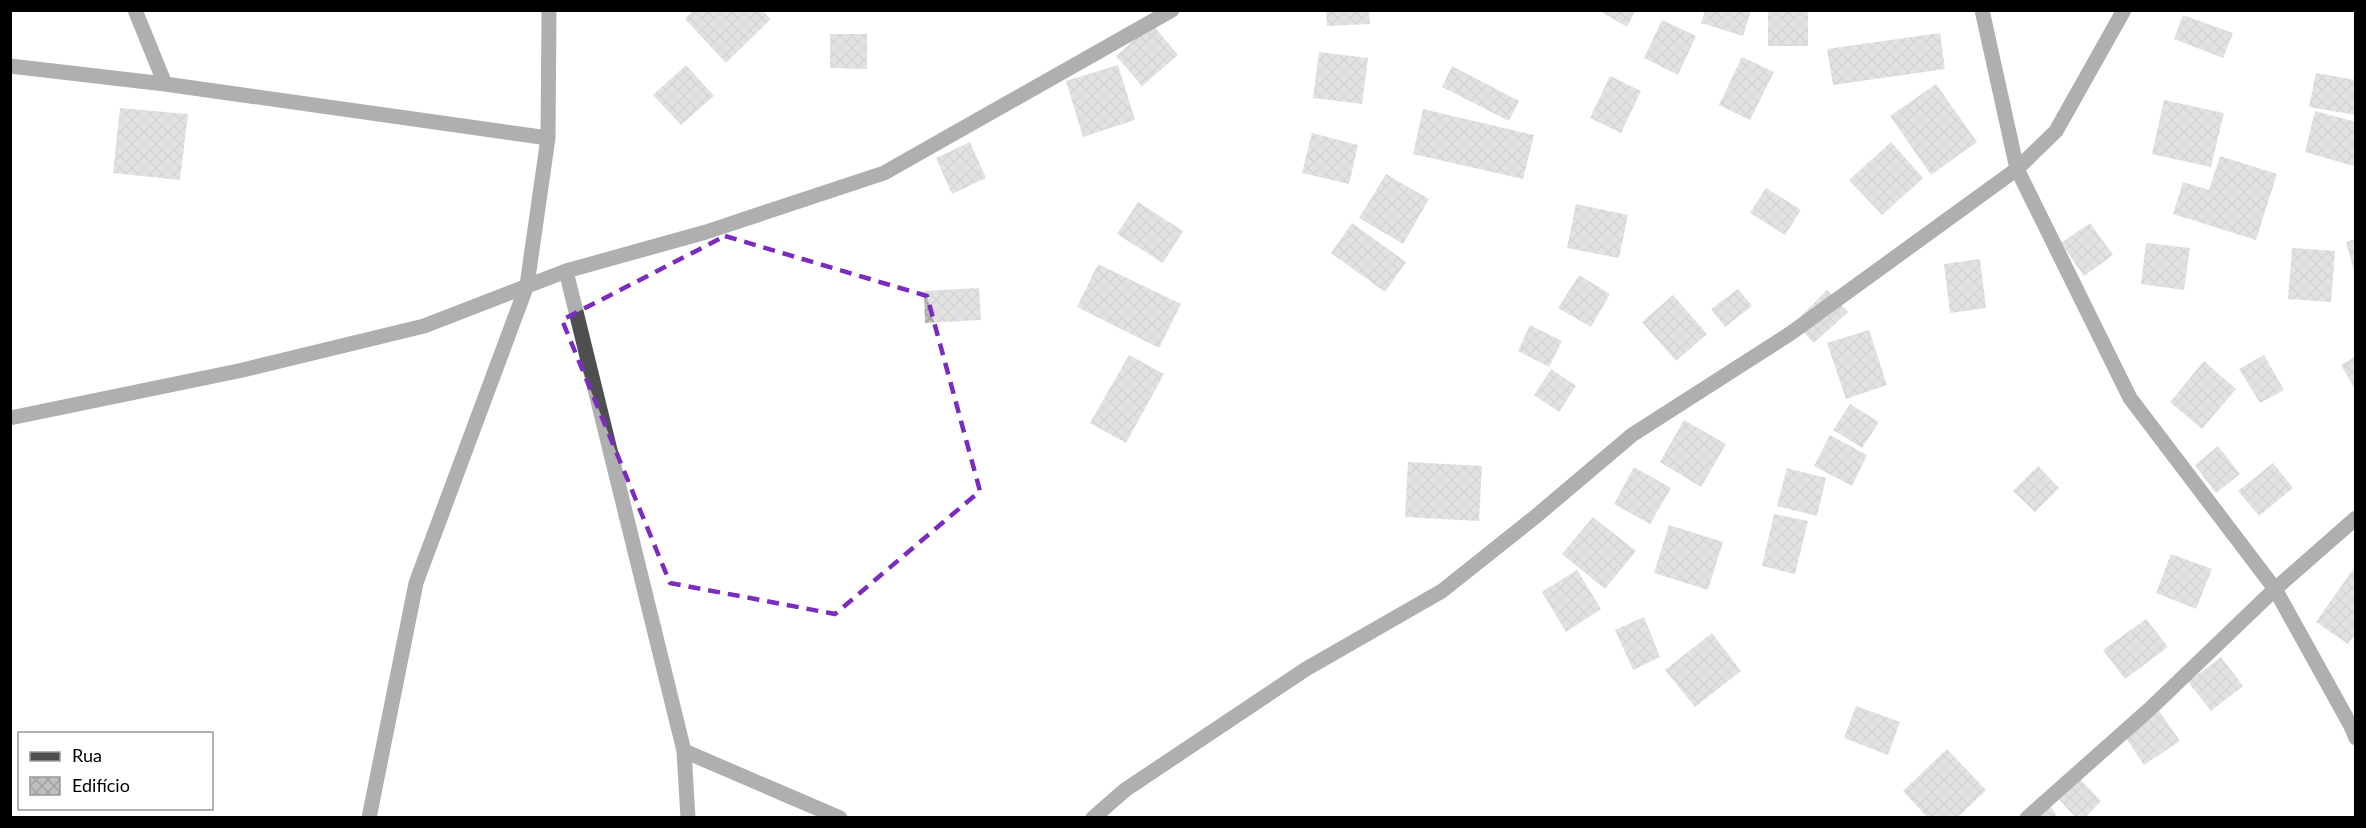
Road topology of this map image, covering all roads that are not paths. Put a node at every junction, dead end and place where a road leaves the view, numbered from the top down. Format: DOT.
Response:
graph roads {
  1 [pos="135,10"];
  2 [pos="549,10"];
  3 [pos="1172,10"];
  4 [pos="1982,10"];
  5 [pos="2124,10"];
  6 [pos="10,66"];
  7 [pos="165,84"];
  8 [pos="548,138"];
  9 [pos="2017,169"];
  10 [pos="566,271"];
  11 [pos="527,285"];
  12 [pos="10,418"];
  13 [pos="2355,519"];
  14 [pos="2275,589"];
  15 [pos="2355,738"];
  16 [pos="684,751"];
  17 [pos="369,818"];
  18 [pos="688,818"];
  19 [pos="840,818"];
  20 [pos="1093,818"];
  21 [pos="2027,818"];
  1 -- 7 [label="street"];
  2 -- 8 [label="street"];
  3 -- 10 [label="street"];
  4 -- 9 [label="street"];
  5 -- 9 [label="street"];
  6 -- 7 [label="street"];
  7 -- 8 [label="street"];
  8 -- 11 [label="street"];
  9 -- 14 [label="street"];
  9 -- 20 [label="street"];
  10 -- 11 [label="street"];
  10 -- 16 [label="street"];
  11 -- 12 [label="street"];
  11 -- 17 [label="street"];
  13 -- 14 [label="street"];
  14 -- 15 [label="street"];
  14 -- 21 [label="street"];
  16 -- 18 [label="street"];
  16 -- 19 [label="street"];
}
